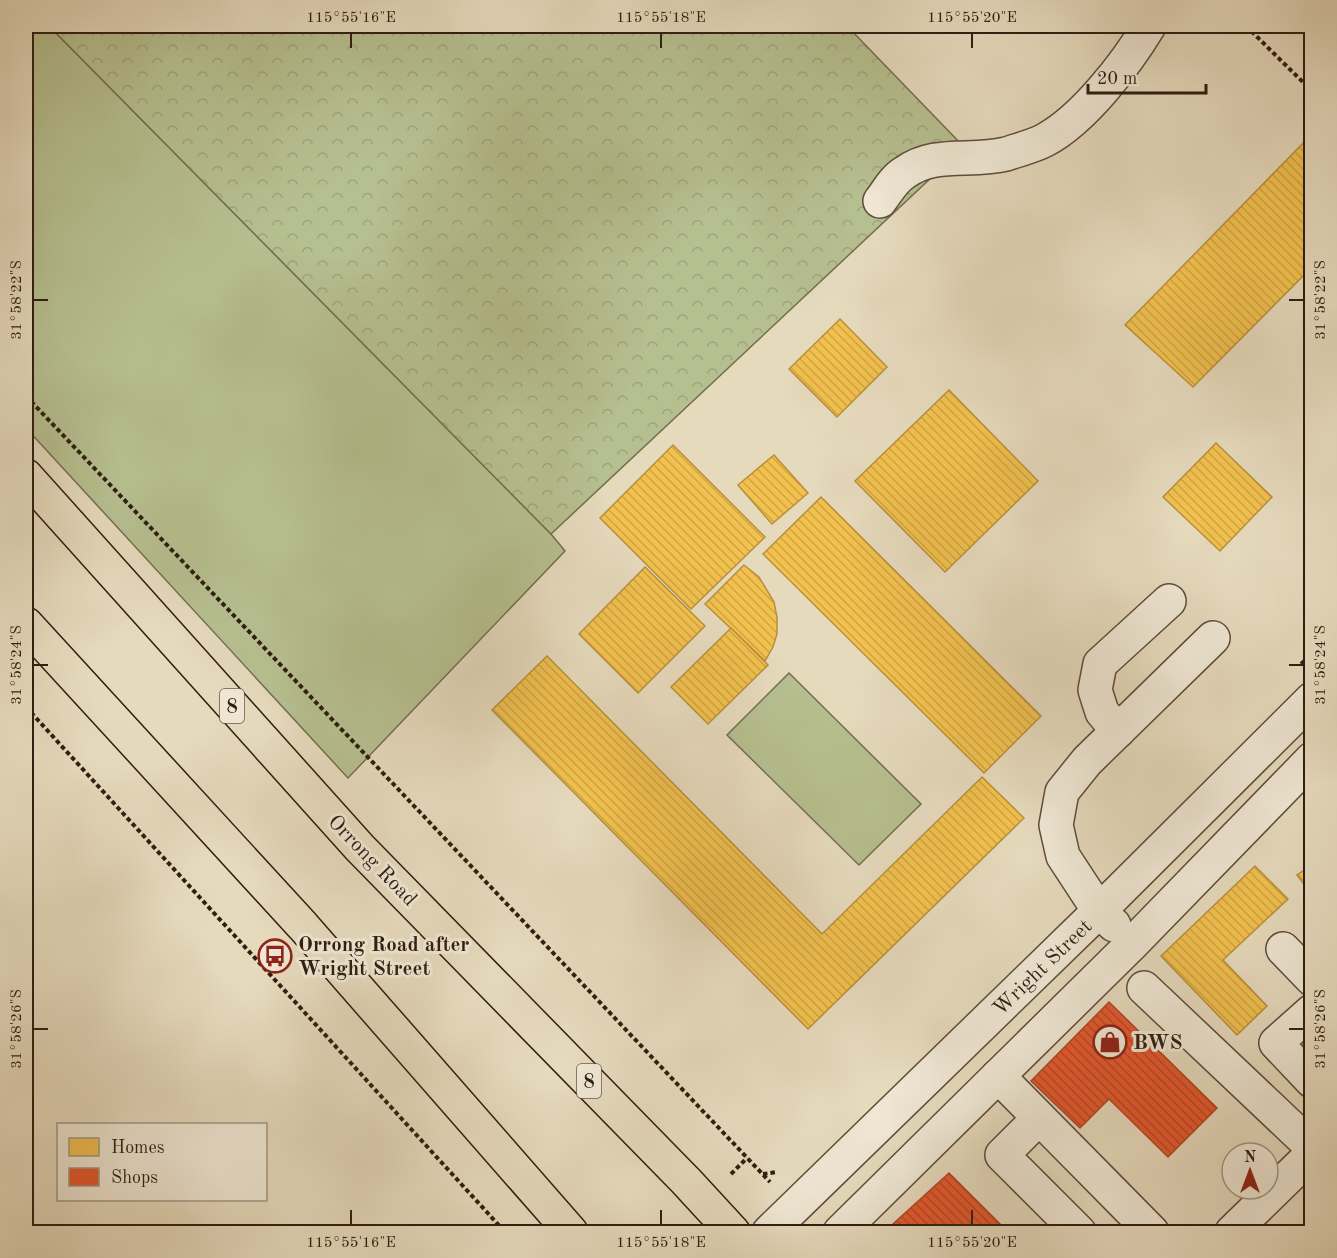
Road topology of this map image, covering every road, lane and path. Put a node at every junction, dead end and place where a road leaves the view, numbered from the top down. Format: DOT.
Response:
graph roads {
  1 [pos="1149,26"];
  2 [pos="1246,26"];
  3 [pos="1311,91"];
  4 [pos="880,201"];
  5 [pos="26,396"];
  6 [pos="26,476"];
  7 [pos="1169,601"];
  8 [pos="26,624"];
  9 [pos="1213,638"];
  10 [pos="1311,699"];
  11 [pos="26,707"];
  12 [pos="1118,731"];
  13 [pos="1311,759"];
  14 [pos="1099,911"];
  15 [pos="1133,943"];
  16 [pos="1282,949"];
  17 [pos="1311,979"];
  18 [pos="1144,988"];
  19 [pos="1311,1011"];
  20 [pos="998,1076"];
  21 [pos="1311,1081"];
  22 [pos="1039,1118"];
  23 [pos="1311,1147"];
  24 [pos="1311,1154"];
  25 [pos="763,1174"];
  26 [pos="26,1227"];
  27 [pos="31,1233"];
  28 [pos="505,1233"];
  29 [pos="571,1233"];
  30 [pos="733,1233"];
  31 [pos="769,1233"];
  32 [pos="840,1233"];
  33 [pos="1079,1233"];
  34 [pos="1152,1233"];
  35 [pos="1232,1233"];
  1 -- 4 [label="street"];
  2 -- 3 [label="path"];
  5 -- 25 [label="path"];
  6 -- 30 [label="highway, Orrong Road / 8"];
  7 -- 12 [label="street"];
  8 -- 29 [label="highway"];
  9 -- 12 [label="street"];
  10 -- 14 [label="street, Wright Street"];
  11 -- 28 [label="path"];
  12 -- 14 [label="street"];
  13 -- 15 [label="street"];
  14 -- 15 [label="street"];
  14 -- 31 [label="street, Wright Street"];
  15 -- 20 [label="street"];
  16 -- 17 [label="street"];
  18 -- 23 [label="street"];
  19 -- 21 [label="street"];
  20 -- 22 [label="street"];
  20 -- 32 [label="street"];
  22 -- 33 [label="street"];
  22 -- 34 [label="street"];
  24 -- 35 [label="street"];
  26 -- 27 [label="path"];
}
